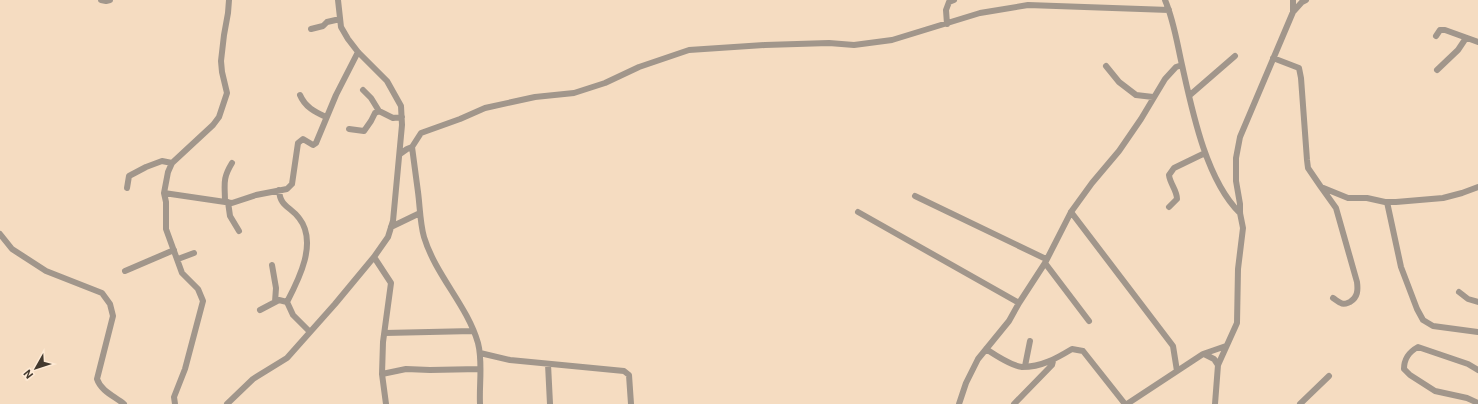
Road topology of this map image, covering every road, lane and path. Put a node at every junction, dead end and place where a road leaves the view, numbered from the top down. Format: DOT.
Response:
graph roads {
  1 [pos="101,0"];
  2 [pos="110,0"];
  3 [pos="229,0"];
  4 [pos="338,0"];
  5 [pos="954,0"];
  6 [pos="1165,0"];
  7 [pos="1293,0"];
  8 [pos="1306,0"];
  9 [pos="1169,10"];
  10 [pos="1293,12"];
  11 [pos="340,19"];
  12 [pos="946,24"];
  13 [pos="311,29"];
  14 [pos="1436,36"];
  15 [pos="1466,38"];
  16 [pos="1478,42"];
  17 [pos="358,52"];
  18 [pos="1235,56"];
  19 [pos="1273,58"];
  20 [pos="1182,65"];
  21 [pos="1106,66"];
  22 [pos="1437,70"];
  23 [pos="363,90"];
  24 [pos="300,95"];
  25 [pos="1190,95"];
  26 [pos="1153,97"];
  27 [pos="378,111"];
  28 [pos="326,117"];
  29 [pos="402,117"];
  30 [pos="349,129"];
  31 [pos="412,147"];
  32 [pos="1205,153"];
  33 [pos="400,154"];
  34 [pos="172,163"];
  35 [pos="232,164"];
  36 [pos="1321,186"];
  37 [pos="1478,187"];
  38 [pos="127,188"];
  39 [pos="279,190"];
  40 [pos="164,193"];
  41 [pos="915,196"];
  42 [pos="226,202"];
  43 [pos="1387,202"];
  44 [pos="1169,207"];
  45 [pos="858,212"];
  46 [pos="1071,212"];
  47 [pos="420,213"];
  48 [pos="1240,213"];
  49 [pos="392,227"];
  50 [pos="240,231"];
  51 [pos="0,234"];
  52 [pos="174,250"];
  53 [pos="194,253"];
  54 [pos="374,257"];
  55 [pos="178,259"];
  56 [pos="1046,261"];
  57 [pos="272,266"];
  58 [pos="124,271"];
  59 [pos="1459,292"];
  60 [pos="1333,298"];
  61 [pos="275,302"];
  62 [pos="287,302"];
  63 [pos="1478,302"];
  64 [pos="1019,303"];
  65 [pos="260,310"];
  66 [pos="1089,321"];
  67 [pos="473,331"];
  68 [pos="310,332"];
  69 [pos="1478,332"];
  70 [pos="385,333"];
  71 [pos="1030,341"];
  72 [pos="1226,346"];
  73 [pos="986,349"];
  74 [pos="480,353"];
  75 [pos="1203,354"];
  76 [pos="1053,361"];
  77 [pos="548,364"];
  78 [pos="1218,364"];
  79 [pos="1026,366"];
  80 [pos="480,369"];
  81 [pos="1478,370"];
  82 [pos="1176,371"];
  83 [pos="382,374"];
  84 [pos="1329,376"];
  85 [pos="1478,403"];
  86 [pos="124,404"];
  87 [pos="175,404"];
  88 [pos="227,404"];
  89 [pos="386,404"];
  90 [pos="480,404"];
  91 [pos="550,404"];
  92 [pos="631,404"];
  93 [pos="959,404"];
  94 [pos="1014,404"];
  95 [pos="1126,404"];
  96 [pos="1215,404"];
  97 [pos="1300,404"];
  1 -- 2 [label="street"];
  3 -- 34 [label="street"];
  4 -- 11 [label="street"];
  5 -- 12 [label="street"];
  6 -- 9 [label="street"];
  7 -- 10 [label="street"];
  8 -- 10 [label="street"];
  9 -- 12 [label="street"];
  9 -- 20 [label="street"];
  10 -- 19 [label="street"];
  11 -- 13 [label="street"];
  11 -- 17 [label="street"];
  12 -- 31 [label="street"];
  14 -- 15 [label="street"];
  15 -- 16 [label="street"];
  15 -- 22 [label="street"];
  17 -- 28 [label="street"];
  17 -- 29 [label="street"];
  18 -- 25 [label="street"];
  19 -- 36 [label="street"];
  19 -- 48 [label="street"];
  20 -- 25 [label="street"];
  20 -- 26 [label="street"];
  21 -- 26 [label="street"];
  23 -- 27 [label="street"];
  24 -- 28 [label="street"];
  25 -- 32 [label="street"];
  26 -- 46 [label="street"];
  27 -- 29 [label="street"];
  27 -- 30 [label="street"];
  28 -- 39 [label="street"];
  29 -- 33 [label="street"];
  31 -- 33 [label="street"];
  31 -- 47 [label="street"];
  32 -- 44 [label="street"];
  32 -- 48 [label="street"];
  33 -- 49 [label="street"];
  34 -- 38 [label="street"];
  34 -- 40 [label="street"];
  35 -- 42 [label="street"];
  36 -- 43 [label="street"];
  36 -- 60 [label="street"];
  37 -- 43 [label="street"];
  39 -- 42 [label="street"];
  39 -- 62 [label="street"];
  40 -- 42 [label="street"];
  40 -- 52 [label="street"];
  41 -- 56 [label="street"];
  42 -- 50 [label="street"];
  43 -- 69 [label="street"];
  45 -- 64 [label="street"];
  46 -- 56 [label="street"];
  46 -- 82 [label="street"];
  47 -- 49 [label="street"];
  47 -- 67 [label="street"];
  48 -- 72 [label="street"];
  49 -- 54 [label="street"];
  51 -- 86 [label="street"];
  52 -- 55 [label="street"];
  52 -- 58 [label="street"];
  53 -- 55 [label="street"];
  54 -- 68 [label="street"];
  54 -- 70 [label="street"];
  55 -- 87 [label="street"];
  56 -- 64 [label="street"];
  56 -- 66 [label="street"];
  57 -- 61 [label="street"];
  59 -- 63 [label="street"];
  61 -- 62 [label="street"];
  61 -- 65 [label="street"];
  62 -- 68 [label="street"];
  64 -- 73 [label="street"];
  67 -- 70 [label="street"];
  67 -- 74 [label="street"];
  68 -- 88 [label="street"];
  70 -- 83 [label="street"];
  71 -- 79 [label="street"];
  72 -- 75 [label="street"];
  72 -- 78 [label="street"];
  73 -- 79 [label="street"];
  73 -- 93 [label="street"];
  74 -- 77 [label="street"];
  74 -- 80 [label="street"];
  75 -- 78 [label="street"];
  75 -- 82 [label="street"];
  76 -- 79 [label="street"];
  76 -- 94 [label="street"];
  76 -- 95 [label="street"];
  77 -- 91 [label="street"];
  77 -- 92 [label="street"];
  78 -- 96 [label="street"];
  80 -- 83 [label="street"];
  80 -- 90 [label="street"];
  81 -- 85 [label="street"];
  82 -- 95 [label="street"];
  83 -- 89 [label="street"];
  84 -- 97 [label="street"];
}
